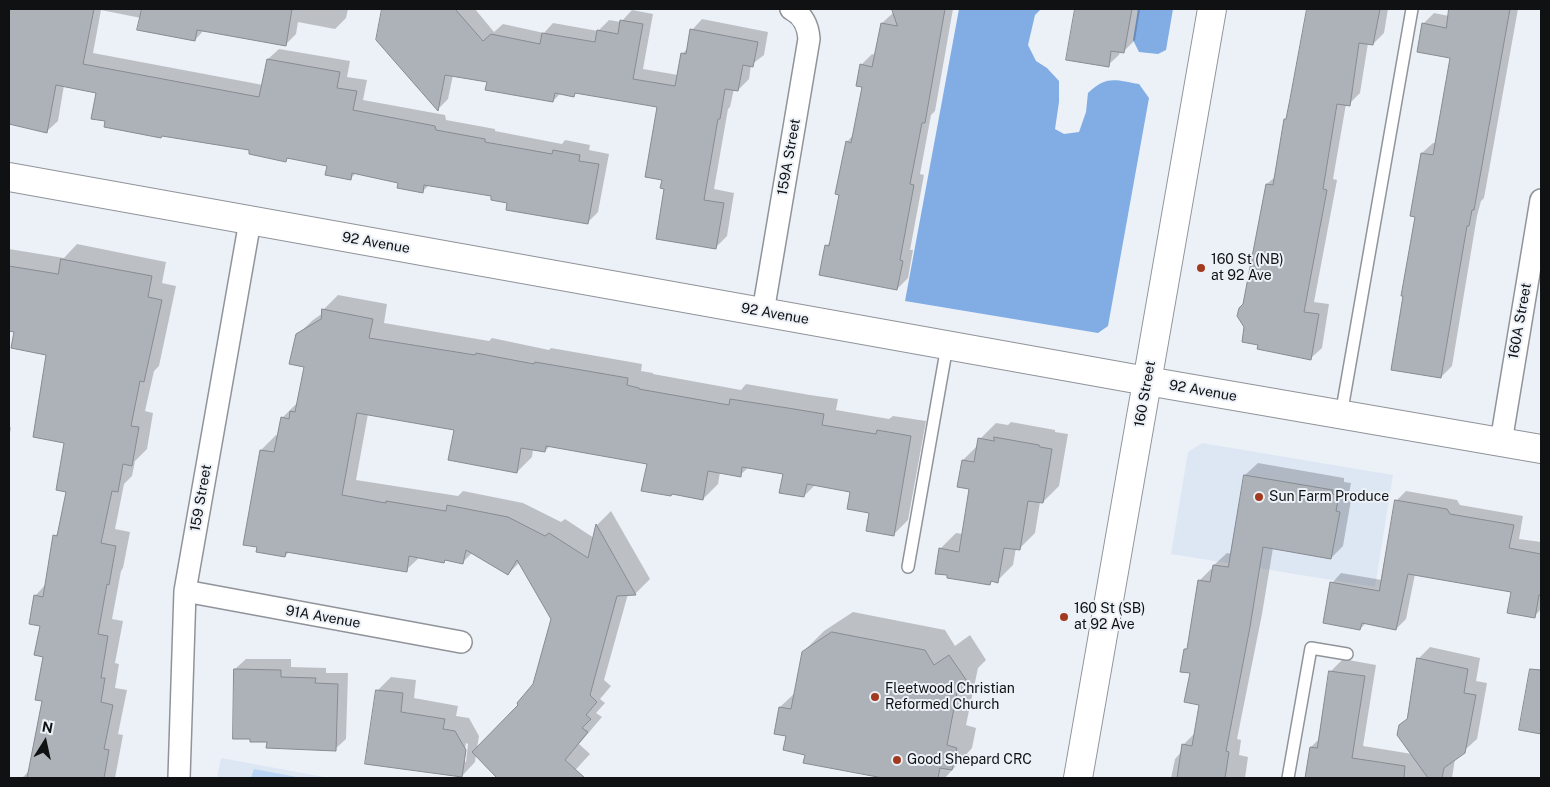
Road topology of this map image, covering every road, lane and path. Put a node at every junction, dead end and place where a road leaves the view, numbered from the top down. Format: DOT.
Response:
graph roads {
  1 [pos="791,9"];
  2 [pos="1212,9"];
  3 [pos="1412,9"];
  4 [pos="9,177"];
  5 [pos="1541,200"];
  6 [pos="250,221"];
  7 [pos="763,312"];
  8 [pos="947,346"];
  9 [pos="1147,381"];
  10 [pos="1341,415"];
  11 [pos="1501,442"];
  12 [pos="1541,449"];
  13 [pos="908,567"];
  14 [pos="185,592"];
  15 [pos="461,642"];
  16 [pos="1347,654"];
  17 [pos="179,778"];
  18 [pos="1078,778"];
  19 [pos="1288,778"];
  1 -- 7 [label="street, 159A Street"];
  2 -- 9 [label="street, 160 Street"];
  3 -- 10 [label="lane"];
  4 -- 6 [label="street, 92 Avenue"];
  5 -- 11 [label="street, 160A Street"];
  6 -- 7 [label="street, 92 Avenue"];
  6 -- 14 [label="street, 159 Street"];
  7 -- 8 [label="street, 92 Avenue"];
  8 -- 9 [label="street, 92 Avenue"];
  8 -- 13 [label="lane"];
  9 -- 10 [label="street, 92 Avenue"];
  9 -- 18 [label="street, 160 Street"];
  10 -- 11 [label="street, 92 Avenue"];
  11 -- 12 [label="street, 92 Avenue"];
  14 -- 15 [label="street, 91A Avenue"];
  14 -- 17 [label="street, 159 Street"];
  16 -- 19 [label="lane"];
}
